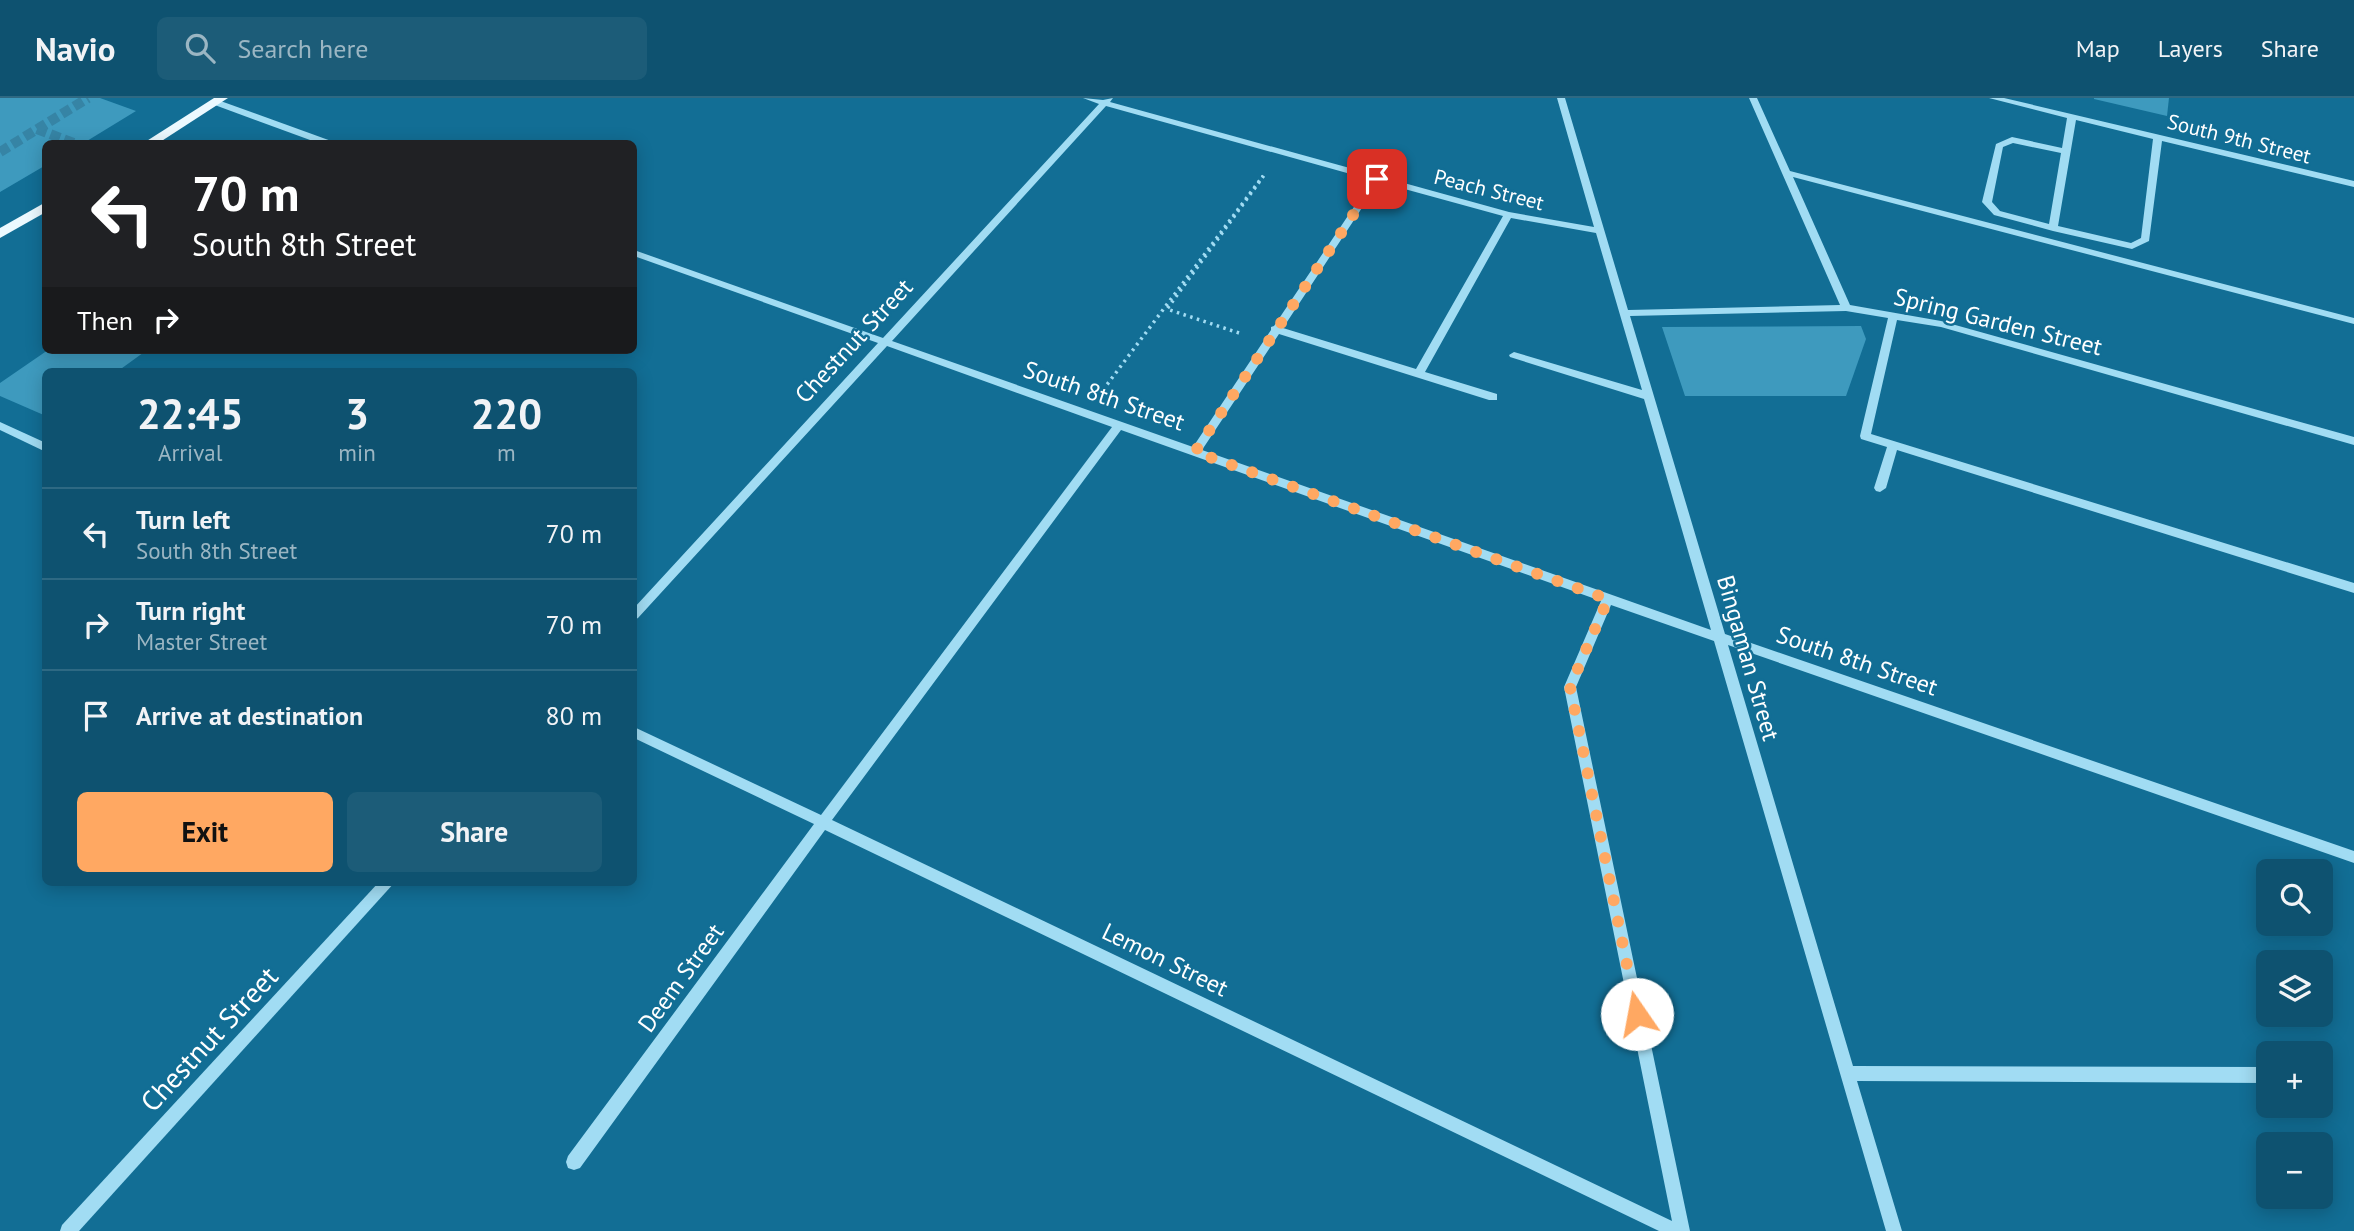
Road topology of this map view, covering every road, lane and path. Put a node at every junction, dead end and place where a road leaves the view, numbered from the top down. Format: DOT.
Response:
graph roads {
  1 [pos="1087,98"];
  2 [pos="1561,98"];
  3 [pos="1753,98"];
  4 [pos="1996,98"];
  5 [pos="214,99"];
  6 [pos="1107,101"];
  7 [pos="2072,117"];
  8 [pos="2158,137"];
  9 [pos="154,140"];
  10 [pos="321,140"];
  11 [pos="2064,151"];
  12 [pos="1281,152"];
  13 [pos="1786,173"];
  14 [pos="1377,179"];
  15 [pos="2354,184"];
  16 [pos="42,208"];
  17 [pos="1507,215"];
  18 [pos="2053,228"];
  19 [pos="1600,232"];
  20 [pos="0,234"];
  21 [pos="637,254"];
  22 [pos="1846,308"];
  23 [pos="1623,313"];
  24 [pos="1893,316"];
  25 [pos="2354,321"];
  26 [pos="1275,329"];
  27 [pos="1266,342"];
  28 [pos="883,343"];
  29 [pos="1514,355"];
  30 [pos="1419,373"];
  31 [pos="1648,396"];
  32 [pos="1493,397"];
  33 [pos="1086,413"];
  34 [pos="1119,425"];
  35 [pos="0,426"];
  36 [pos="2354,441"];
  37 [pos="1893,445"];
  38 [pos="42,446"];
  39 [pos="1195,452"];
  40 [pos="1880,488"];
  41 [pos="2354,588"];
  42 [pos="1608,599"];
  43 [pos="637,612"];
  44 [pos="1718,637"];
  45 [pos="637,733"];
  46 [pos="824,821"];
  47 [pos="2354,857"];
  48 [pos="384,886"];
  49 [pos="1848,1073"];
  50 [pos="2256,1075"];
  51 [pos="574,1162"];
  52 [pos="68,1231"];
  53 [pos="1679,1231"];
  54 [pos="1894,1231"];
  1 -- 6 [label="street, Peach Street"];
  2 -- 19 [label="street, Bingaman Street"];
  3 -- 13 [label="street"];
  4 -- 7 [label="street, South 9th Street"];
  5 -- 9 [label="main road"];
  5 -- 10 [label="street"];
  6 -- 12 [label="street, Peach Street"];
  6 -- 28 [label="street, Chestnut Street"];
  7 -- 8 [label="street, South 9th Street"];
  7 -- 11 [label="street"];
  8 -- 15 [label="street, South 9th Street"];
  8 -- 18 [label="street"];
  11 -- 18 [label="street"];
  11 -- 18 [label="street"];
  12 -- 14 [label="street, Peach Street"];
  12 -- 27 [label="path"];
  12 -- 33 [label="path"];
  13 -- 22 [label="street"];
  13 -- 25 [label="street"];
  14 -- 17 [label="street, Peach Street"];
  14 -- 26 [label="street"];
  16 -- 20 [label="main road"];
  17 -- 19 [label="street, Peach Street"];
  17 -- 30 [label="street"];
  19 -- 23 [label="street, Bingaman Street"];
  21 -- 28 [label="street, South 8th Street"];
  22 -- 23 [label="street, Spring Garden Street"];
  22 -- 24 [label="street, Spring Garden Street"];
  23 -- 31 [label="street, Bingaman Street"];
  24 -- 36 [label="street, Spring Garden Street"];
  24 -- 37 [label="street"];
  26 -- 27 [label="street"];
  26 -- 30 [label="street"];
  27 -- 39 [label="street"];
  28 -- 33 [label="street, South 8th Street"];
  28 -- 43 [label="street, Chestnut Street"];
  29 -- 31 [label="street"];
  30 -- 32 [label="street"];
  31 -- 44 [label="street, Bingaman Street"];
  33 -- 34 [label="street, South 8th Street"];
  34 -- 39 [label="street, South 8th Street"];
  34 -- 46 [label="street, Deem Street"];
  35 -- 38 [label="street"];
  37 -- 40 [label="street"];
  37 -- 41 [label="street"];
  39 -- 42 [label="street, South 8th Street"];
  42 -- 44 [label="street, South 8th Street"];
  42 -- 53 [label="street"];
  44 -- 47 [label="street, South 8th Street"];
  44 -- 49 [label="street, Bingaman Street"];
  45 -- 46 [label="street, Lemon Street"];
  46 -- 51 [label="street, Deem Street"];
  46 -- 53 [label="street, Lemon Street"];
  48 -- 52 [label="street, Chestnut Street"];
  49 -- 50 [label="street"];
  49 -- 54 [label="street, Bingaman Street"];
}
